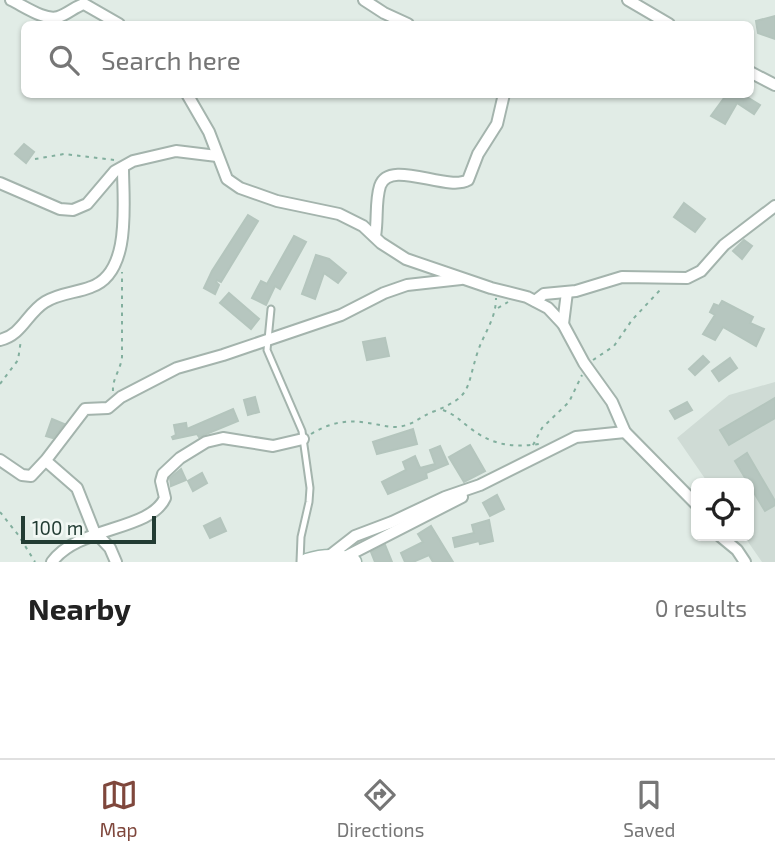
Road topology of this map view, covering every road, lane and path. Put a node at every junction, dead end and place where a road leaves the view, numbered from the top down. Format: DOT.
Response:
graph roads {
  1 [pos="11,0"];
  2 [pos="364,0"];
  3 [pos="628,0"];
  4 [pos="114,21"];
  5 [pos="401,21"];
  6 [pos="664,21"];
  7 [pos="754,74"];
  8 [pos="775,85"];
  9 [pos="189,98"];
  10 [pos="503,98"];
  11 [pos="217,156"];
  12 [pos="35,159"];
  13 [pos="133,161"];
  14 [pos="123,168"];
  15 [pos="0,183"];
  16 [pos="775,206"];
  17 [pos="375,236"];
  18 [pos="120,254"];
  19 [pos="463,279"];
  20 [pos="677,279"];
  21 [pos="491,288"];
  22 [pos="566,292"];
  23 [pos="535,301"];
  24 [pos="271,309"];
  25 [pos="563,324"];
  26 [pos="20,328"];
  27 [pos="0,340"];
  28 [pos="267,340"];
  29 [pos="587,368"];
  30 [pos="0,384"];
  31 [pos="116,402"];
  32 [pos="440,409"];
  33 [pos="625,432"];
  34 [pos="303,439"];
  35 [pos="543,443"];
  36 [pos="533,445"];
  37 [pos="0,460"];
  38 [pos="46,461"];
  39 [pos="691,499"];
  40 [pos="0,512"];
  41 [pos="95,533"];
  42 [pos="726,541"];
  43 [pos="341,559"];
  44 [pos="35,562"];
  45 [pos="52,562"];
  46 [pos="116,562"];
  47 [pos="300,562"];
  48 [pos="307,562"];
  49 [pos="745,562"];
  1 -- 4 [label="street"];
  2 -- 5 [label="street"];
  3 -- 6 [label="street"];
  7 -- 8 [label="street"];
  9 -- 11 [label="street"];
  10 -- 17 [label="street"];
  11 -- 13 [label="street"];
  11 -- 17 [label="street"];
  12 -- 13 [label="path"];
  13 -- 14 [label="street"];
  14 -- 15 [label="street"];
  14 -- 18 [label="street"];
  16 -- 20 [label="street"];
  17 -- 19 [label="street"];
  18 -- 26 [label="street"];
  18 -- 31 [label="path"];
  19 -- 21 [label="street"];
  19 -- 28 [label="street"];
  20 -- 22 [label="street"];
  20 -- 29 [label="path"];
  21 -- 23 [label="street"];
  21 -- 32 [label="path"];
  22 -- 23 [label="street"];
  22 -- 25 [label="street"];
  23 -- 25 [label="street"];
  24 -- 28 [label="lane"];
  25 -- 29 [label="street"];
  26 -- 27 [label="street"];
  26 -- 30 [label="path"];
  28 -- 31 [label="street"];
  28 -- 34 [label="lane"];
  29 -- 33 [label="street"];
  29 -- 36 [label="path"];
  31 -- 38 [label="street"];
  32 -- 34 [label="path"];
  32 -- 36 [label="path"];
  33 -- 39 [label="street"];
  33 -- 43 [label="street"];
  34 -- 41 [label="street"];
  34 -- 47 [label="lane"];
  35 -- 36 [label="path"];
  37 -- 38 [label="street"];
  38 -- 41 [label="street"];
  40 -- 44 [label="path"];
  41 -- 45 [label="street"];
  41 -- 46 [label="street"];
  42 -- 49 [label="street"];
  43 -- 48 [label="main road"];
}
